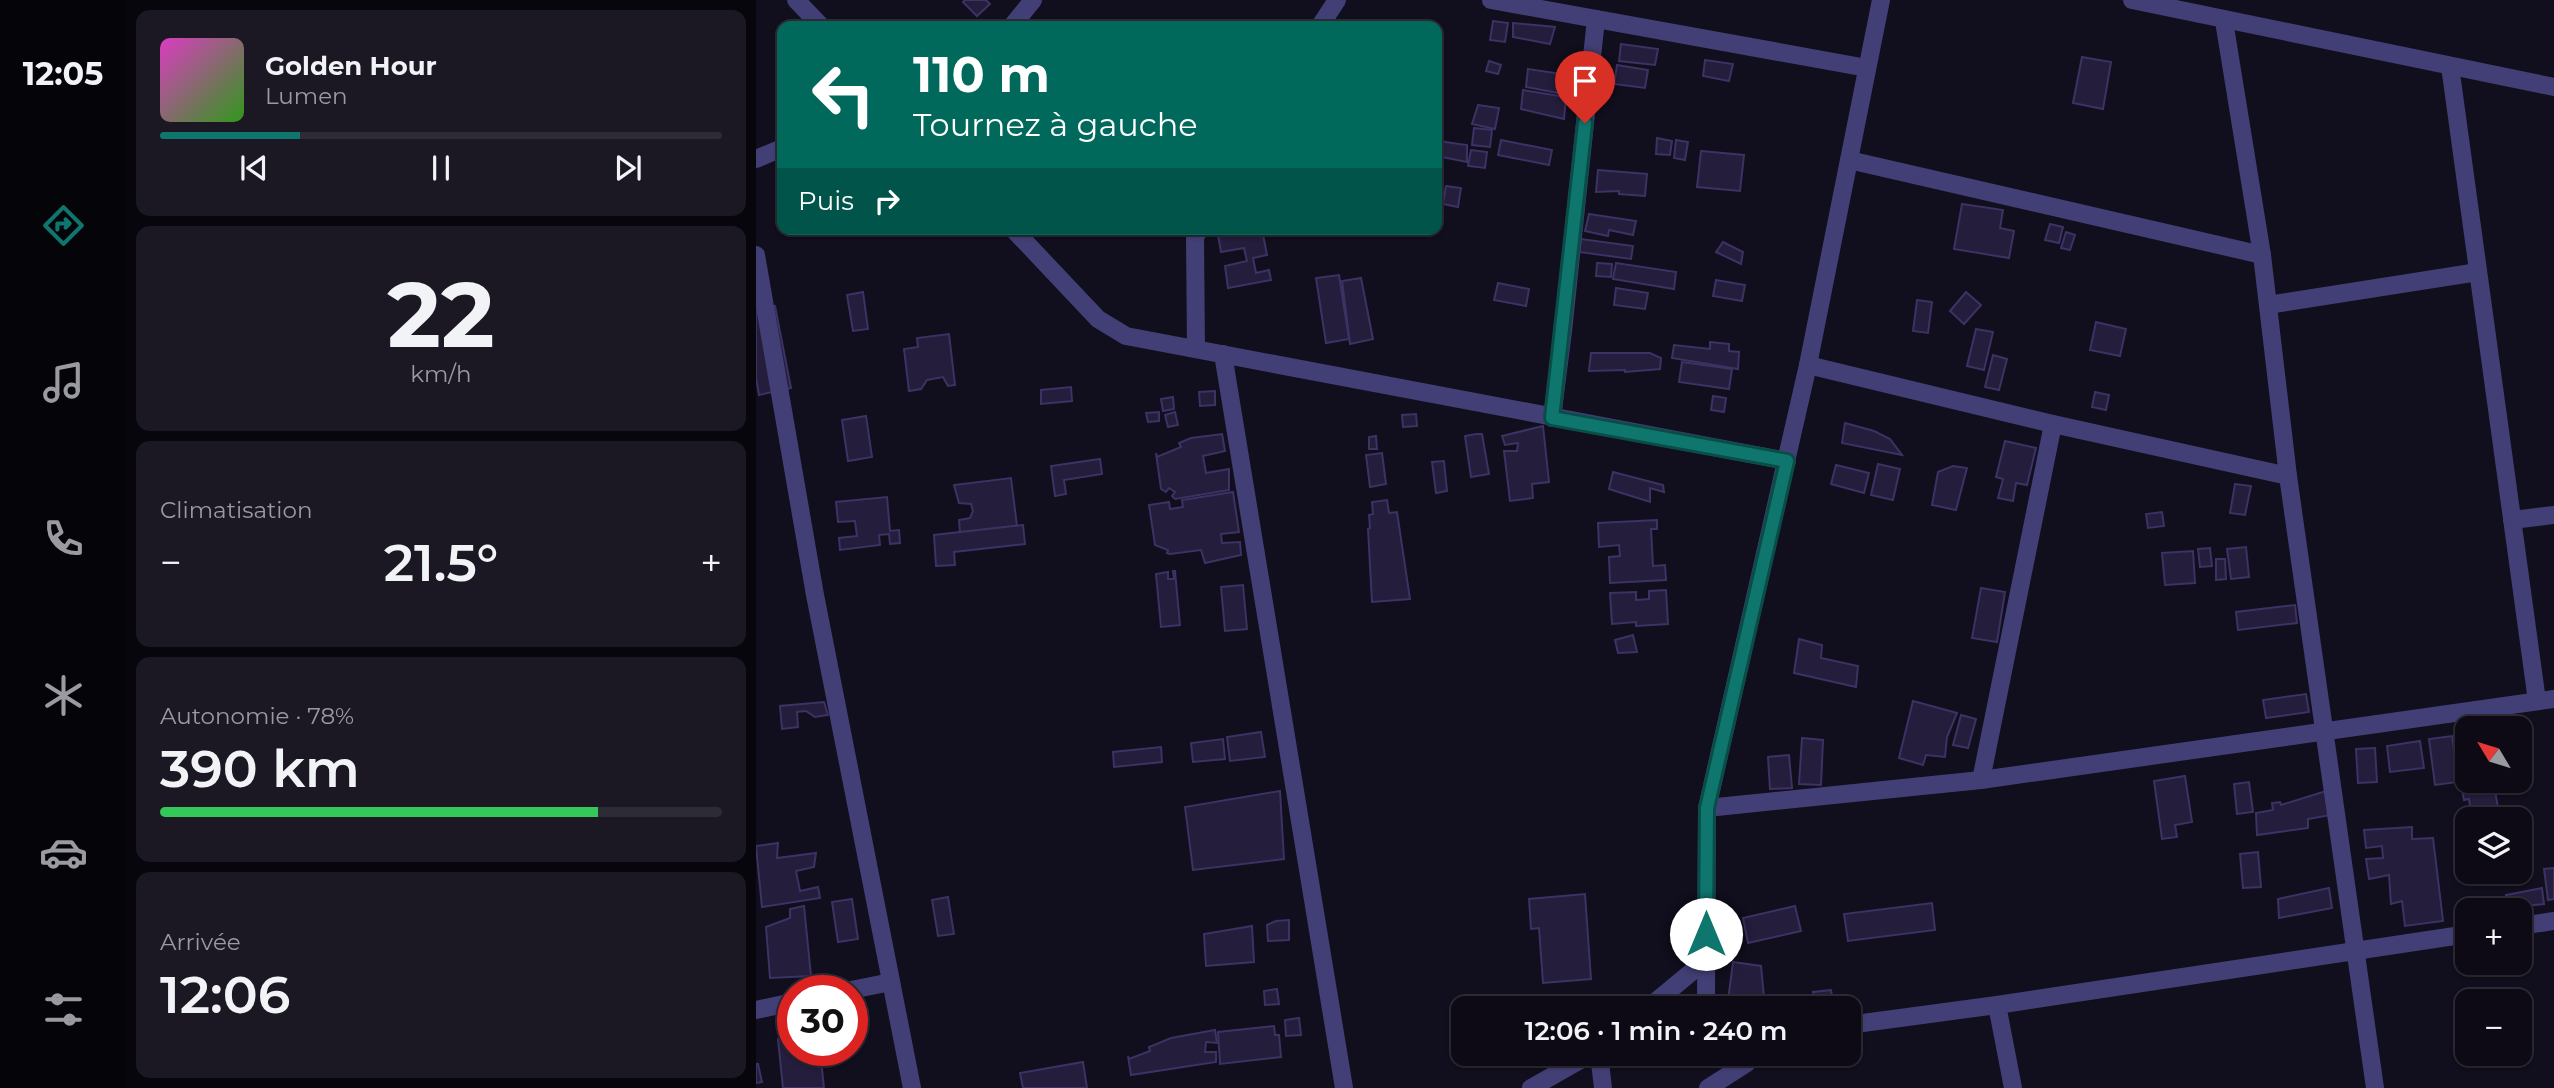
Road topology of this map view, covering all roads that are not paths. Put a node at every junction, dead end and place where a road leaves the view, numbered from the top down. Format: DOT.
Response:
graph roads {
  1 [pos="796,0"];
  2 [pos="1033,0"];
  3 [pos="1337,0"];
  4 [pos="1490,0"];
  5 [pos="1881,0"];
  6 [pos="2132,0"];
  7 [pos="1595,19"];
  8 [pos="816,21"];
  9 [pos="1016,21"];
  10 [pos="1323,21"];
  11 [pos="2224,21"];
  12 [pos="2450,66"];
  13 [pos="1867,68"];
  14 [pos="2554,87"];
  15 [pos="777,150"];
  16 [pos="756,159"];
  17 [pos="1849,160"];
  18 [pos="1019,235"];
  19 [pos="1196,235"];
  20 [pos="756,255"];
  21 [pos="2262,255"];
  22 [pos="2478,272"];
  23 [pos="2268,305"];
  24 [pos="1196,349"];
  25 [pos="1223,354"];
  26 [pos="1808,365"];
  27 [pos="1552,418"];
  28 [pos="2053,424"];
  29 [pos="1787,461"];
  30 [pos="2288,476"];
  31 [pos="2554,515"];
  32 [pos="2512,520"];
  33 [pos="2546,700"];
  34 [pos="2325,732"];
  35 [pos="1981,780"];
  36 [pos="1707,808"];
  37 [pos="2554,921"];
  38 [pos="2532,924"];
  39 [pos="2455,936"];
  40 [pos="2356,951"];
  41 [pos="1706,960"];
  42 [pos="891,982"];
  43 [pos="868,987"];
  44 [pos="1662,996"];
  45 [pos="1706,996"];
  46 [pos="777,1005"];
  47 [pos="1997,1005"];
  48 [pos="756,1010"];
  49 [pos="1861,1023"];
  50 [pos="1570,1066"];
  51 [pos="1600,1066"];
  52 [pos="1742,1066"];
  53 [pos="912,1088"];
  54 [pos="1344,1088"];
  55 [pos="1531,1088"];
  56 [pos="1603,1088"];
  57 [pos="1708,1088"];
  58 [pos="2013,1088"];
  59 [pos="2375,1088"];
  1 -- 8 [label="street"];
  2 -- 9 [label="street"];
  3 -- 10 [label="street"];
  4 -- 7 [label="street"];
  5 -- 13 [label="street"];
  6 -- 11 [label="street"];
  7 -- 13 [label="street"];
  7 -- 27 [label="street"];
  11 -- 12 [label="street"];
  11 -- 21 [label="street"];
  12 -- 14 [label="street"];
  12 -- 22 [label="street"];
  13 -- 17 [label="street"];
  15 -- 16 [label="street"];
  17 -- 21 [label="street"];
  17 -- 26 [label="street"];
  18 -- 24 [label="street"];
  19 -- 24 [label="street"];
  20 -- 42 [label="street"];
  21 -- 23 [label="street"];
  22 -- 23 [label="street"];
  22 -- 32 [label="street"];
  23 -- 30 [label="street"];
  24 -- 25 [label="street"];
  25 -- 27 [label="street"];
  25 -- 54 [label="street"];
  26 -- 28 [label="street"];
  26 -- 29 [label="street"];
  27 -- 29 [label="street"];
  28 -- 30 [label="street"];
  28 -- 35 [label="street"];
  29 -- 36 [label="street"];
  30 -- 34 [label="street"];
  31 -- 32 [label="street"];
  32 -- 33 [label="street"];
  33 -- 34 [label="street"];
  34 -- 35 [label="street"];
  34 -- 40 [label="street"];
  35 -- 36 [label="street"];
  36 -- 41 [label="street"];
  37 -- 38 [label="street"];
  39 -- 40 [label="street"];
  40 -- 47 [label="street"];
  40 -- 59 [label="street"];
  41 -- 44 [label="street"];
  41 -- 45 [label="street"];
  42 -- 43 [label="street"];
  42 -- 53 [label="street"];
  46 -- 48 [label="street"];
  47 -- 49 [label="street"];
  47 -- 58 [label="street"];
  50 -- 55 [label="street"];
  51 -- 56 [label="street"];
  52 -- 57 [label="street"];
}
